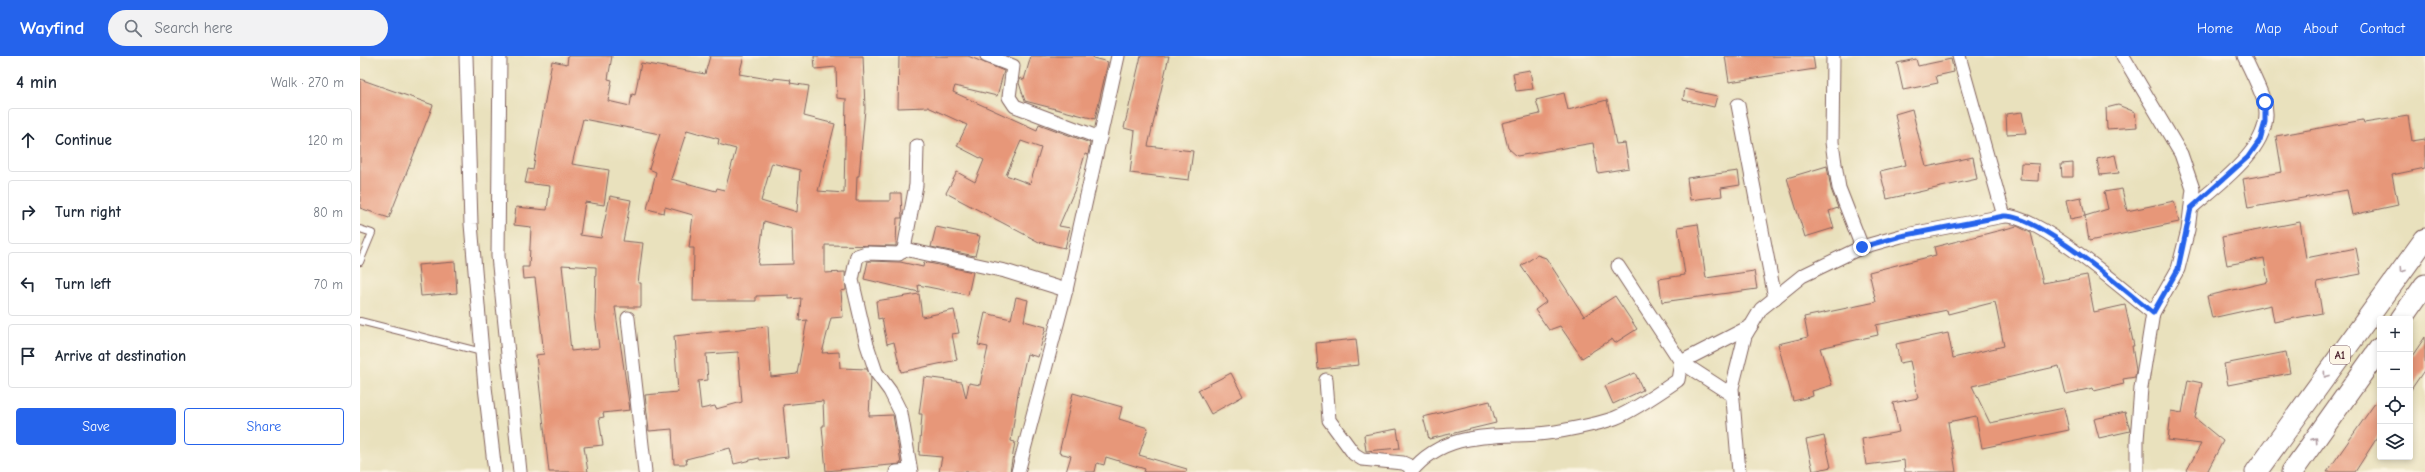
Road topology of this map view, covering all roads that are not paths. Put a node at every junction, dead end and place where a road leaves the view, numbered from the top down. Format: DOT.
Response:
graph roads {
  1 [pos="466,56"];
  2 [pos="500,56"];
  3 [pos="987,56"];
  4 [pos="1118,56"];
  5 [pos="1833,56"];
  6 [pos="1959,56"];
  7 [pos="2123,56"];
  8 [pos="2244,56"];
  9 [pos="1015,61"];
  10 [pos="1738,105"];
  11 [pos="1100,138"];
  12 [pos="917,146"];
  13 [pos="2191,208"];
  14 [pos="2004,216"];
  15 [pos="360,229"];
  16 [pos="2425,238"];
  17 [pos="1862,247"];
  18 [pos="904,249"];
  19 [pos="360,262"];
  20 [pos="1618,266"];
  21 [pos="2425,285"];
  22 [pos="1066,290"];
  23 [pos="1774,298"];
  24 [pos="2153,313"];
  25 [pos="2403,316"];
  26 [pos="628,318"];
  27 [pos="360,321"];
  28 [pos="1751,326"];
  29 [pos="482,352"];
  30 [pos="2377,352"];
  31 [pos="1681,362"];
  32 [pos="1326,380"];
  33 [pos="1732,395"];
  34 [pos="1413,470"];
  35 [pos="495,472"];
  36 [pos="520,472"];
  37 [pos="645,472"];
  38 [pos="896,472"];
  39 [pos="911,472"];
  40 [pos="1018,472"];
  41 [pos="1739,472"];
  42 [pos="2137,472"];
  43 [pos="2256,472"];
  44 [pos="2292,472"];
  1 -- 29 [label="street"];
  2 -- 36 [label="street"];
  3 -- 9 [label="street"];
  4 -- 11 [label="street"];
  5 -- 17 [label="street"];
  6 -- 14 [label="street"];
  7 -- 13 [label="street"];
  8 -- 13 [label="street"];
  9 -- 11 [label="street"];
  10 -- 23 [label="street"];
  11 -- 22 [label="street"];
  12 -- 18 [label="street"];
  13 -- 24 [label="street"];
  14 -- 17 [label="street"];
  14 -- 24 [label="street"];
  15 -- 19 [label="lane"];
  16 -- 43 [label="highway, A1, one-way"];
  17 -- 23 [label="street"];
  18 -- 22 [label="street"];
  18 -- 39 [label="street"];
  20 -- 31 [label="street"];
  21 -- 25 [label="highway"];
  22 -- 40 [label="street"];
  23 -- 28 [label="street"];
  24 -- 42 [label="street"];
  26 -- 37 [label="street"];
  27 -- 29 [label="lane"];
  28 -- 31 [label="street"];
  28 -- 33 [label="street"];
  29 -- 35 [label="street"];
  44 -- 30 [label="highway, A1, one-way"];
  31 -- 33 [label="street"];
  31 -- 34 [label="street"];
  32 -- 34 [label="street"];
  33 -- 41 [label="street"];
  38 -- 39 [label="street"];
}
